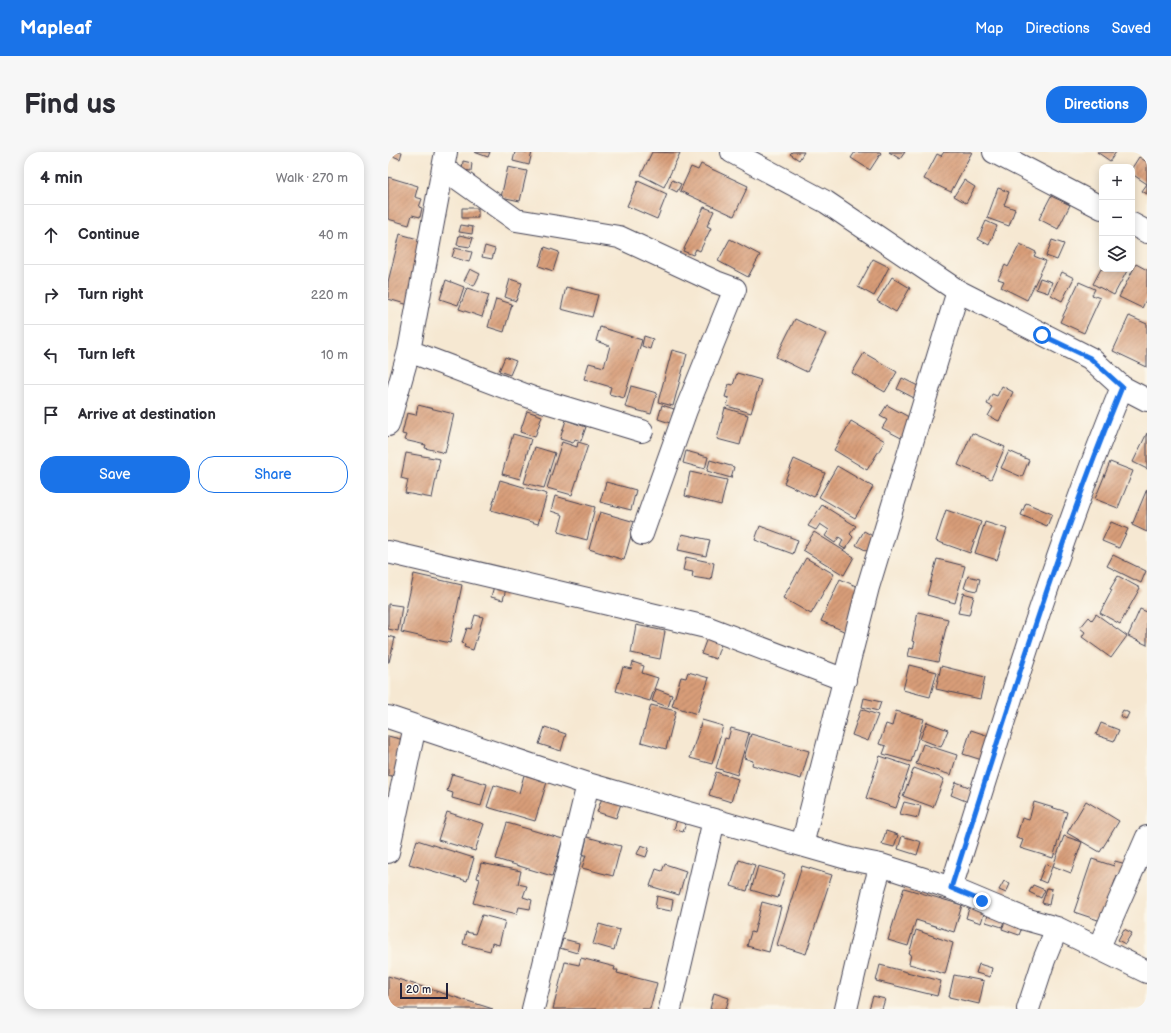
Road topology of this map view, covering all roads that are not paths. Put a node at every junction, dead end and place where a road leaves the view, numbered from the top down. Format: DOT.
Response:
graph roads {
  1 [pos="732,152"];
  2 [pos="1006,155"];
  3 [pos="445,160"];
  4 [pos="1099,206"];
  5 [pos="1135,226"];
  6 [pos="1147,232"];
  7 [pos="958,292"];
  8 [pos="409,351"];
  9 [pos="1122,387"];
  10 [pos="1147,400"];
  11 [pos="388,425"];
  12 [pos="642,431"];
  13 [pos="642,534"];
  14 [pos="388,552"];
  15 [pos="845,680"];
  16 [pos="388,717"];
  17 [pos="415,726"];
  18 [pos="588,784"];
  19 [pos="714,820"];
  20 [pos="1147,838"];
  21 [pos="802,846"];
  22 [pos="388,852"];
  23 [pos="881,865"];
  24 [pos="951,888"];
  25 [pos="1057,928"];
  26 [pos="1099,947"];
  27 [pos="1147,972"];
  28 [pos="533,1009"];
  29 [pos="670,1009"];
  30 [pos="846,1009"];
  31 [pos="1028,1009"];
  1 -- 7 [label="street"];
  2 -- 4 [label="street"];
  3 -- 8 [label="street"];
  3 -- 13 [label="street"];
  5 -- 6 [label="street"];
  7 -- 9 [label="street"];
  7 -- 15 [label="street"];
  8 -- 11 [label="street"];
  8 -- 12 [label="street"];
  9 -- 10 [label="street"];
  9 -- 24 [label="street"];
  14 -- 15 [label="street"];
  15 -- 21 [label="street"];
  16 -- 17 [label="street"];
  17 -- 18 [label="street"];
  17 -- 22 [label="street"];
  18 -- 19 [label="street"];
  18 -- 28 [label="street"];
  19 -- 21 [label="street"];
  19 -- 29 [label="street"];
  20 -- 26 [label="street"];
  21 -- 23 [label="street"];
  23 -- 24 [label="street"];
  23 -- 30 [label="street"];
  24 -- 25 [label="street"];
  25 -- 26 [label="street"];
  25 -- 31 [label="street"];
  26 -- 27 [label="street"];
}
